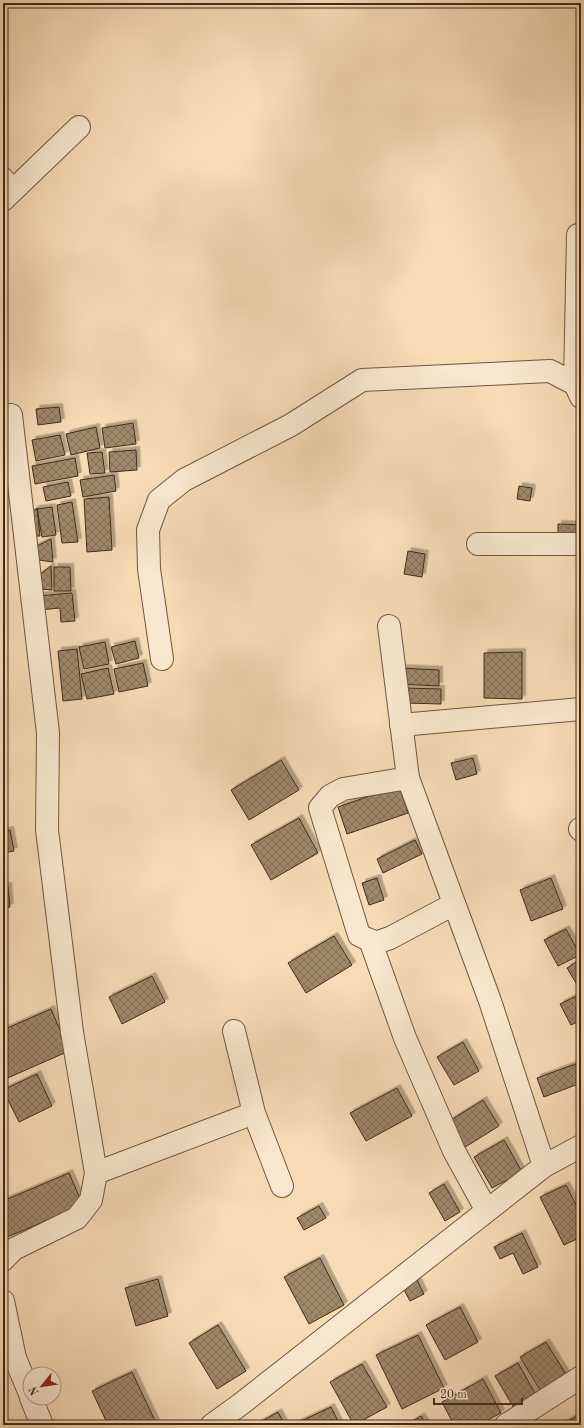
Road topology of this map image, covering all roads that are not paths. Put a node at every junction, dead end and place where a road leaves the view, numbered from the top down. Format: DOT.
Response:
graph roads {
  1 [pos="79,127"];
  2 [pos="7,187"];
  3 [pos="578,235"];
  4 [pos="578,390"];
  5 [pos="10,415"];
  6 [pos="478,544"];
  7 [pos="581,544"];
  8 [pos="389,626"];
  9 [pos="162,659"];
  10 [pos="581,708"];
  11 [pos="401,725"];
  12 [pos="408,778"];
  13 [pos="454,904"];
  14 [pos="370,940"];
  15 [pos="234,1031"];
  16 [pos="254,1113"];
  17 [pos="581,1146"];
  18 [pos="544,1166"];
  19 [pos="96,1173"];
  20 [pos="282,1186"];
  21 [pos="487,1211"];
  22 [pos="3,1260"];
  23 [pos="3,1301"];
  24 [pos="22,1375"];
  25 [pos="581,1378"];
  26 [pos="35,1406"];
  27 [pos="42,1425"];
  28 [pos="212,1425"];
  29 [pos="506,1425"];
  1 -- 2 [label="street"];
  3 -- 4 [label="street"];
  4 -- 9 [label="street"];
  5 -- 19 [label="street"];
  6 -- 7 [label="street"];
  8 -- 11 [label="street"];
  10 -- 11 [label="street"];
  11 -- 12 [label="street"];
  12 -- 13 [label="street"];
  12 -- 14 [label="street"];
  13 -- 14 [label="street"];
  13 -- 18 [label="street"];
  14 -- 21 [label="street"];
  15 -- 16 [label="street"];
  16 -- 19 [label="street"];
  16 -- 20 [label="street"];
  17 -- 18 [label="street"];
  18 -- 21 [label="street"];
  19 -- 22 [label="street"];
  21 -- 28 [label="street"];
  23 -- 24 [label="street"];
  25 -- 29 [label="street"];
  26 -- 27 [label="street"];
}
